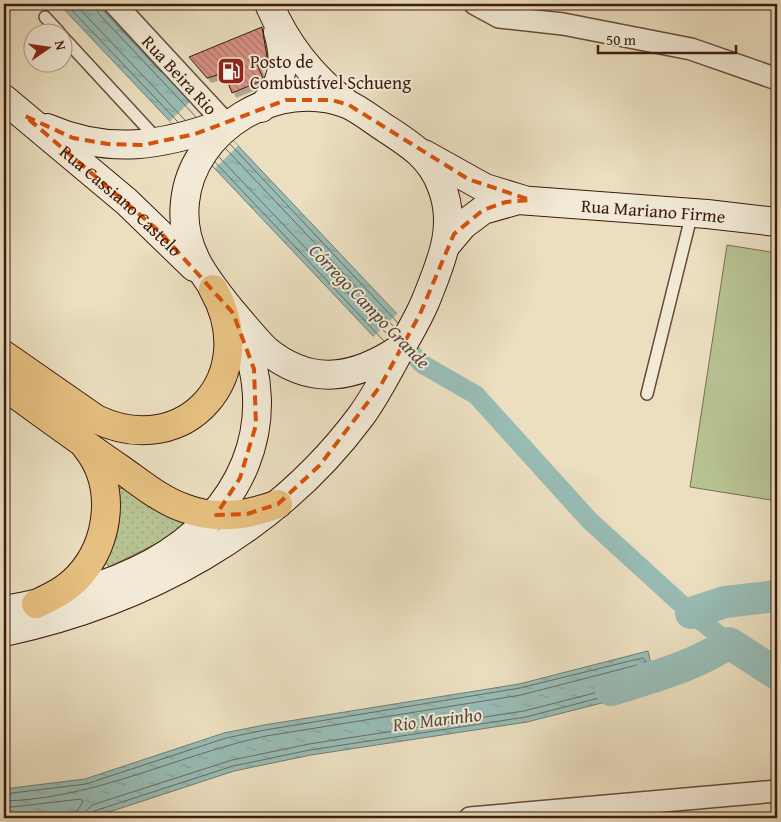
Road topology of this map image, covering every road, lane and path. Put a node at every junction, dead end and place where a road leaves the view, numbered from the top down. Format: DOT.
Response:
graph roads {
  1 [pos="115,4"];
  2 [pos="475,4"];
  3 [pos="45,17"];
  4 [pos="50,22"];
  5 [pos="72,45"];
  6 [pos="777,79"];
  7 [pos="4,99"];
  8 [pos="349,105"];
  9 [pos="261,108"];
  10 [pos="25,116"];
  11 [pos="225,124"];
  12 [pos="182,144"];
  13 [pos="417,149"];
  14 [pos="530,200"];
  15 [pos="692,213"];
  16 [pos="777,222"];
  17 [pos="447,244"];
  18 [pos="213,289"];
  19 [pos="234,313"];
  20 [pos="4,355"];
  21 [pos="394,357"];
  22 [pos="4,386"];
  23 [pos="648,394"];
  24 [pos="81,442"];
  25 [pos="278,504"];
  26 [pos="213,515"];
  27 [pos="36,604"];
  28 [pos="4,610"];
  29 [pos="4,632"];
  30 [pos="777,791"];
  31 [pos="587,812"];
  32 [pos="470,818"];
  1 -- 11 [label="street, Rua Beira Rio"];
  2 -- 6 [label="street"];
  3 -- 4 [label="lane"];
  5 -- 12 [label="lane"];
  7 -- 10 [label="main road, Rua Cassiano Castelo"];
  8 -- 9 [label="main road, Rua Cassiano Castelo"];
  8 -- 9 [label="main road"];
  8 -- 13 [label="main road"];
  9 -- 11 [label="main road, Rua Cassiano Castelo"];
  10 -- 12 [label="main road, Rua Cassiano Castelo"];
  10 -- 18 [label="main road, Rua Cassiano Castelo"];
  11 -- 12 [label="main road, Rua Cassiano Castelo"];
  12 -- 18 [label="main road"];
  13 -- 14 [label="main road"];
  13 -- 17 [label="main road"];
  14 -- 15 [label="main road, Rua Mariano Firme"];
  14 -- 17 [label="main road"];
  15 -- 16 [label="main road, Rua Mariano Firme"];
  15 -- 23 [label="lane"];
  17 -- 21 [label="main road"];
  18 -- 19 [label="main road"];
  18 -- 20 [label="main road"];
  19 -- 21 [label="main road"];
  19 -- 26 [label="main road"];
  21 -- 25 [label="main road"];
  22 -- 24 [label="main road"];
  24 -- 26 [label="main road"];
  24 -- 27 [label="main road"];
  25 -- 26 [label="main road"];
  25 -- 29 [label="main road"];
  26 -- 27 [label="main road"];
  27 -- 28 [label="main road"];
  30 -- 31 [label="street"];
  31 -- 32 [label="street"];
}
